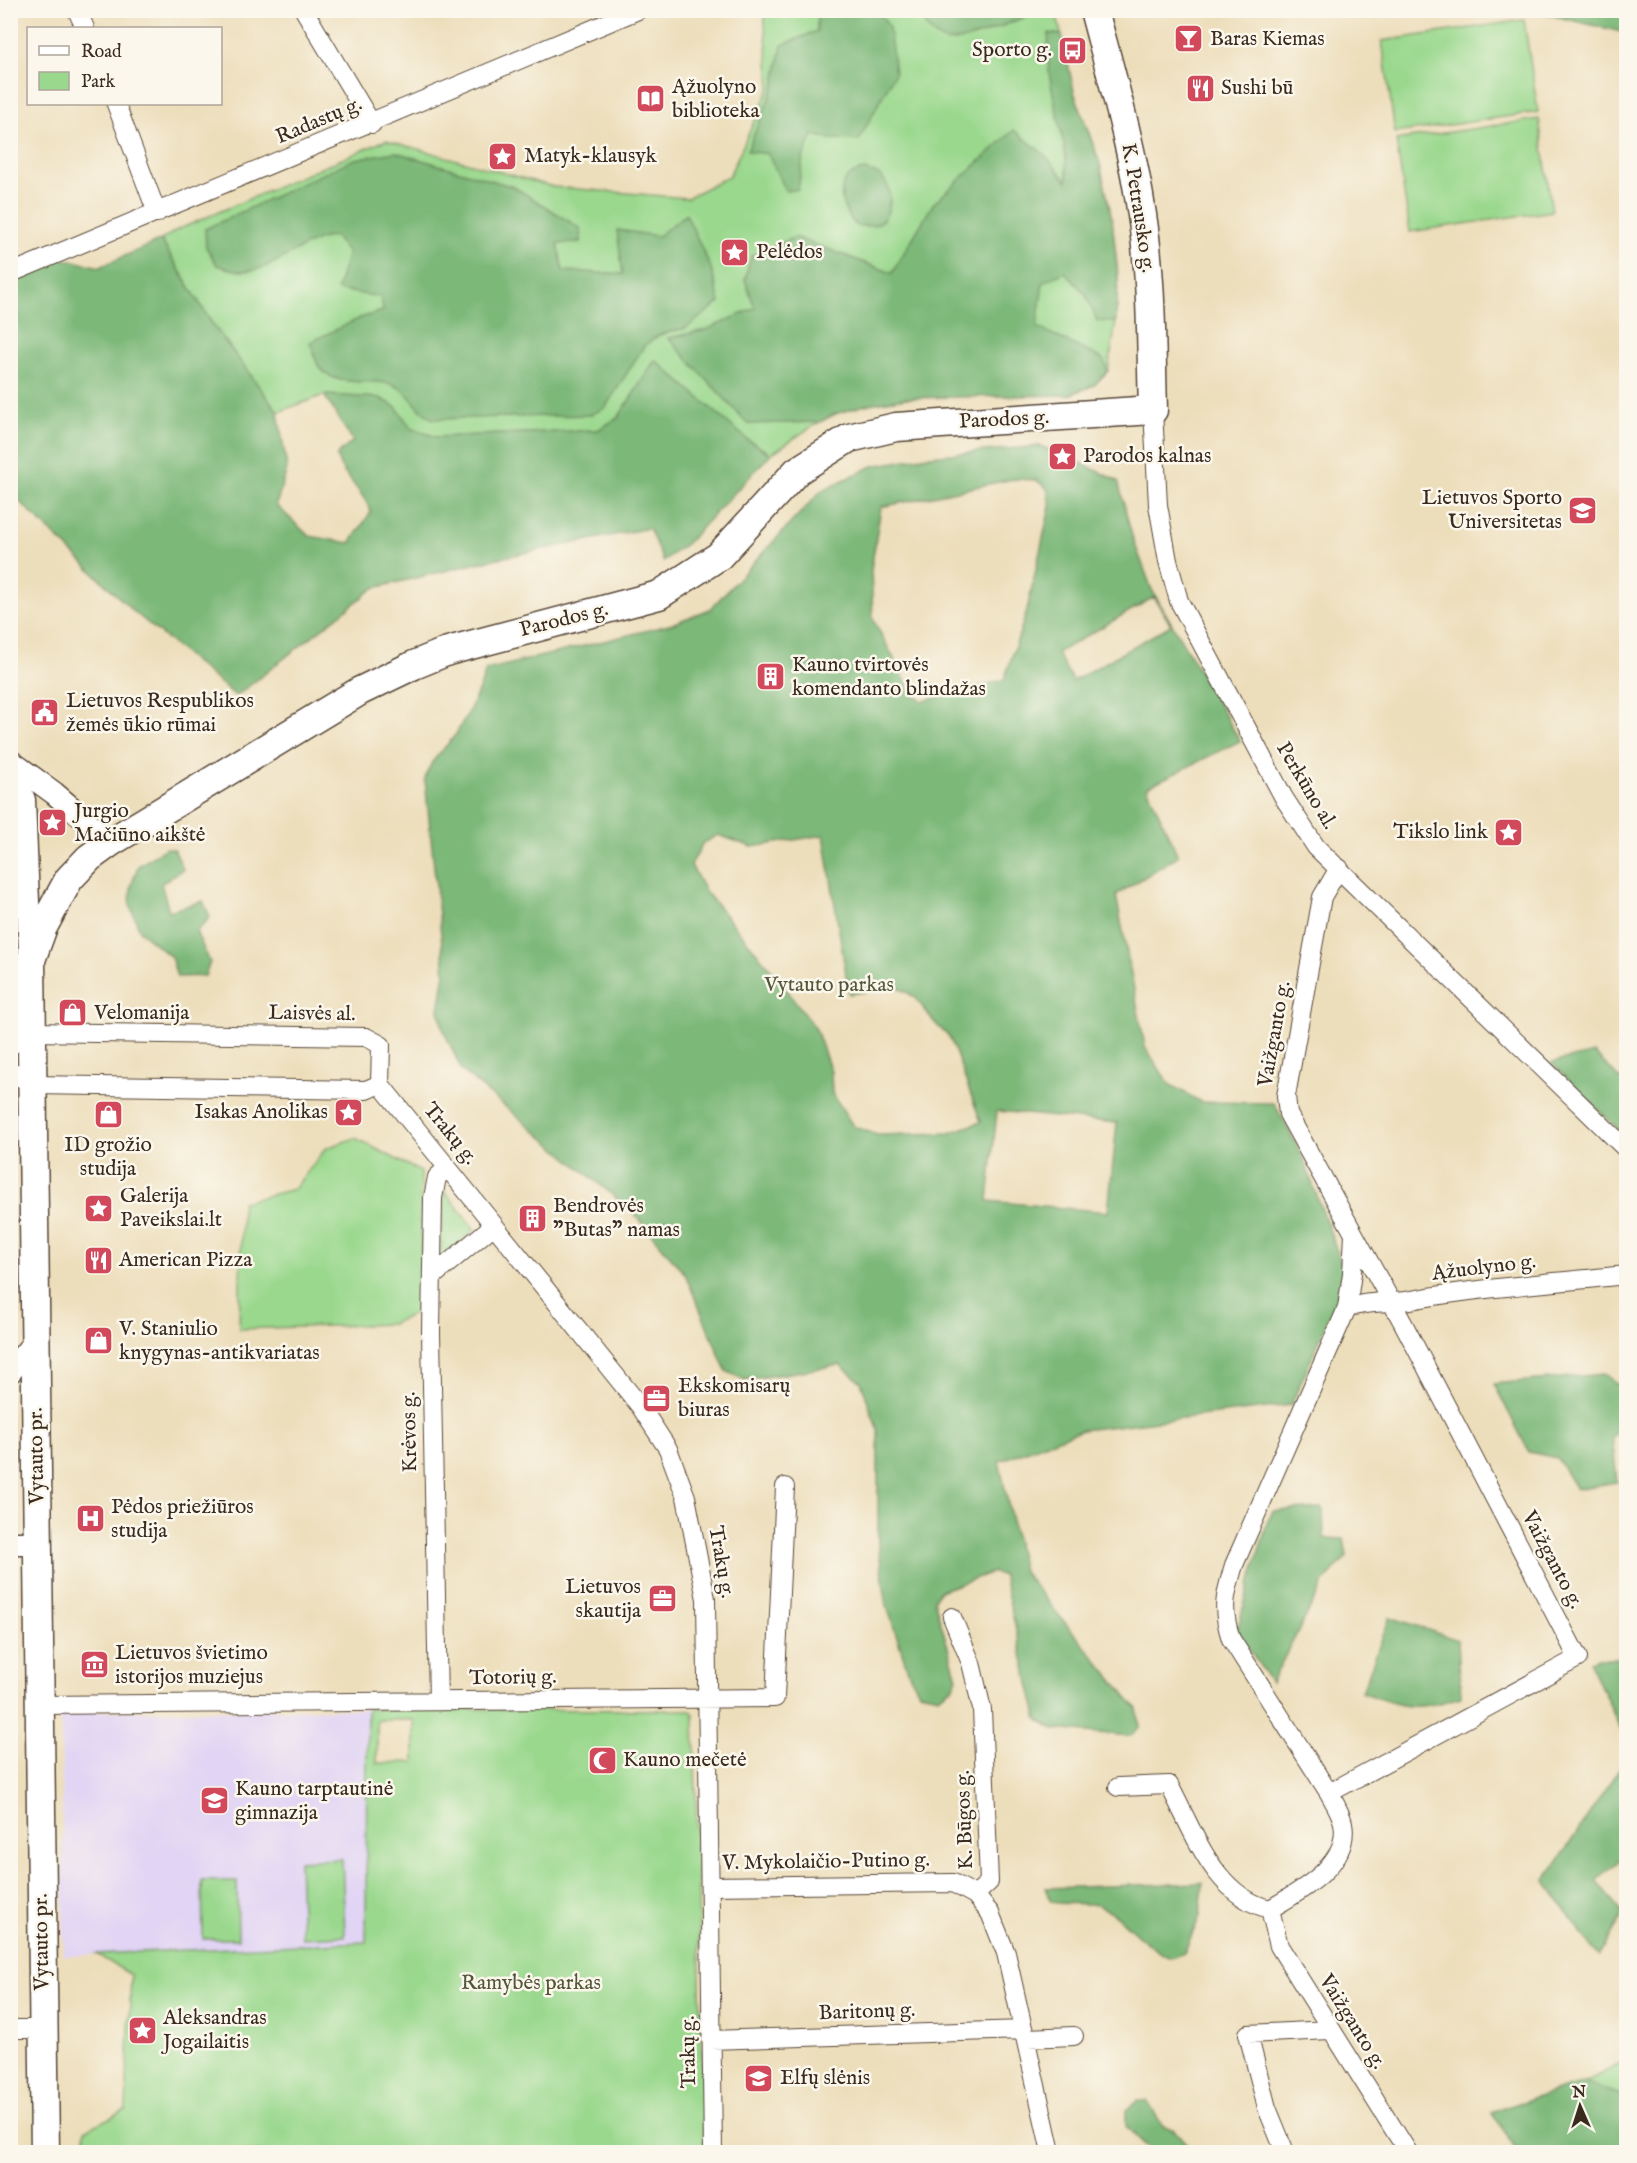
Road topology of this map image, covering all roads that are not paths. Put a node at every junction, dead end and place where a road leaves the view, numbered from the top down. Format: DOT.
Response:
graph roads {
  1 [pos="77,10"];
  2 [pos="304,10"];
  3 [pos="638,10"];
  4 [pos="1094,10"];
  5 [pos="86,27"];
  6 [pos="116,105"];
  7 [pos="372,124"];
  8 [pos="157,213"];
  9 [pos="16,271"];
  10 [pos="1153,410"];
  11 [pos="10,762"];
  12 [pos="111,842"];
  13 [pos="1339,868"];
  14 [pos="31,960"];
  15 [pos="21,1039"];
  16 [pos="21,1078"];
  17 [pos="380,1084"];
  18 [pos="1626,1149"];
  19 [pos="448,1168"];
  20 [pos="494,1225"];
  21 [pos="1354,1232"];
  22 [pos="1626,1275"];
  23 [pos="432,1276"];
  24 [pos="1391,1302"];
  25 [pos="1347,1308"];
  26 [pos="35,1341"];
  27 [pos="10,1372"];
  28 [pos="785,1487"];
  29 [pos="24,1543"];
  30 [pos="952,1617"];
  31 [pos="709,1698"];
  32 [pos="438,1701"];
  33 [pos="40,1705"];
  34 [pos="1118,1787"];
  35 [pos="1329,1793"];
  36 [pos="710,1886"];
  37 [pos="975,1895"];
  38 [pos="1270,1909"];
  39 [pos="10,2029"];
  40 [pos="43,2029"];
  41 [pos="1330,2030"];
  42 [pos="1026,2034"];
  43 [pos="1074,2036"];
  44 [pos="711,2040"];
  45 [pos="45,2152"];
  46 [pos="712,2152"];
  47 [pos="1051,2152"];
  48 [pos="1285,2152"];
  49 [pos="1408,2152"];
  1 -- 5 [label="street"];
  2 -- 7 [label="street"];
  3 -- 7 [label="street, Radastų g."];
  4 -- 10 [label="main road, K. Petrausko g."];
  6 -- 8 [label="street"];
  7 -- 8 [label="street, Radastų g."];
  8 -- 9 [label="street, Radastų g."];
  10 -- 12 [label="main road, Parodos g."];
  10 -- 13 [label="street, Perkūno al."];
  11 -- 12 [label="street"];
  11 -- 14 [label="street, Vytauto pr."];
  12 -- 14 [label="main road, Parodos g."];
  13 -- 18 [label="street, Perkūno al."];
  13 -- 21 [label="street, Vaižganto g."];
  14 -- 15 [label="main road, Vytauto pr."];
  15 -- 16 [label="main road, Vytauto pr."];
  15 -- 17 [label="street, Laisvės al."];
  16 -- 17 [label="street"];
  16 -- 26 [label="main road, Vytauto pr."];
  17 -- 19 [label="street, Trakų g."];
  19 -- 20 [label="street, Trakų g."];
  19 -- 23 [label="street, Krėvos g."];
  20 -- 23 [label="street"];
  20 -- 31 [label="street, Trakų g."];
  21 -- 24 [label="street, Vaižganto g."];
  21 -- 25 [label="street"];
  22 -- 24 [label="street, Ąžuolyno g."];
  23 -- 32 [label="street, Krėvos g."];
  24 -- 25 [label="street, Ąžuolyno g."];
  24 -- 35 [label="street, Vaižganto g."];
  25 -- 35 [label="street"];
  26 -- 27 [label="street"];
  26 -- 29 [label="main road, Vytauto pr."];
  28 -- 31 [label="street, Totorių g."];
  29 -- 33 [label="main road, Vytauto pr."];
  30 -- 37 [label="street, K. Būgos g."];
  31 -- 32 [label="street, Totorių g."];
  31 -- 36 [label="street, Trakų g."];
  32 -- 33 [label="street, Totorių g."];
  33 -- 40 [label="main road, Vytauto pr."];
  34 -- 38 [label="street"];
  35 -- 38 [label="street"];
  36 -- 37 [label="street, V. Mykolaičio-Putino g."];
  36 -- 44 [label="street, Trakų g."];
  37 -- 42 [label="street, K. Būgos g."];
  38 -- 41 [label="street, Vaižganto g."];
  39 -- 40 [label="street"];
  40 -- 45 [label="main road, Vytauto pr."];
  41 -- 48 [label="street"];
  41 -- 49 [label="street, Vaižganto g."];
  42 -- 43 [label="street, Baritonų g."];
  42 -- 44 [label="street, Baritonų g."];
  42 -- 47 [label="street, K. Būgos g."];
  44 -- 46 [label="street, Trakų g."];
}
